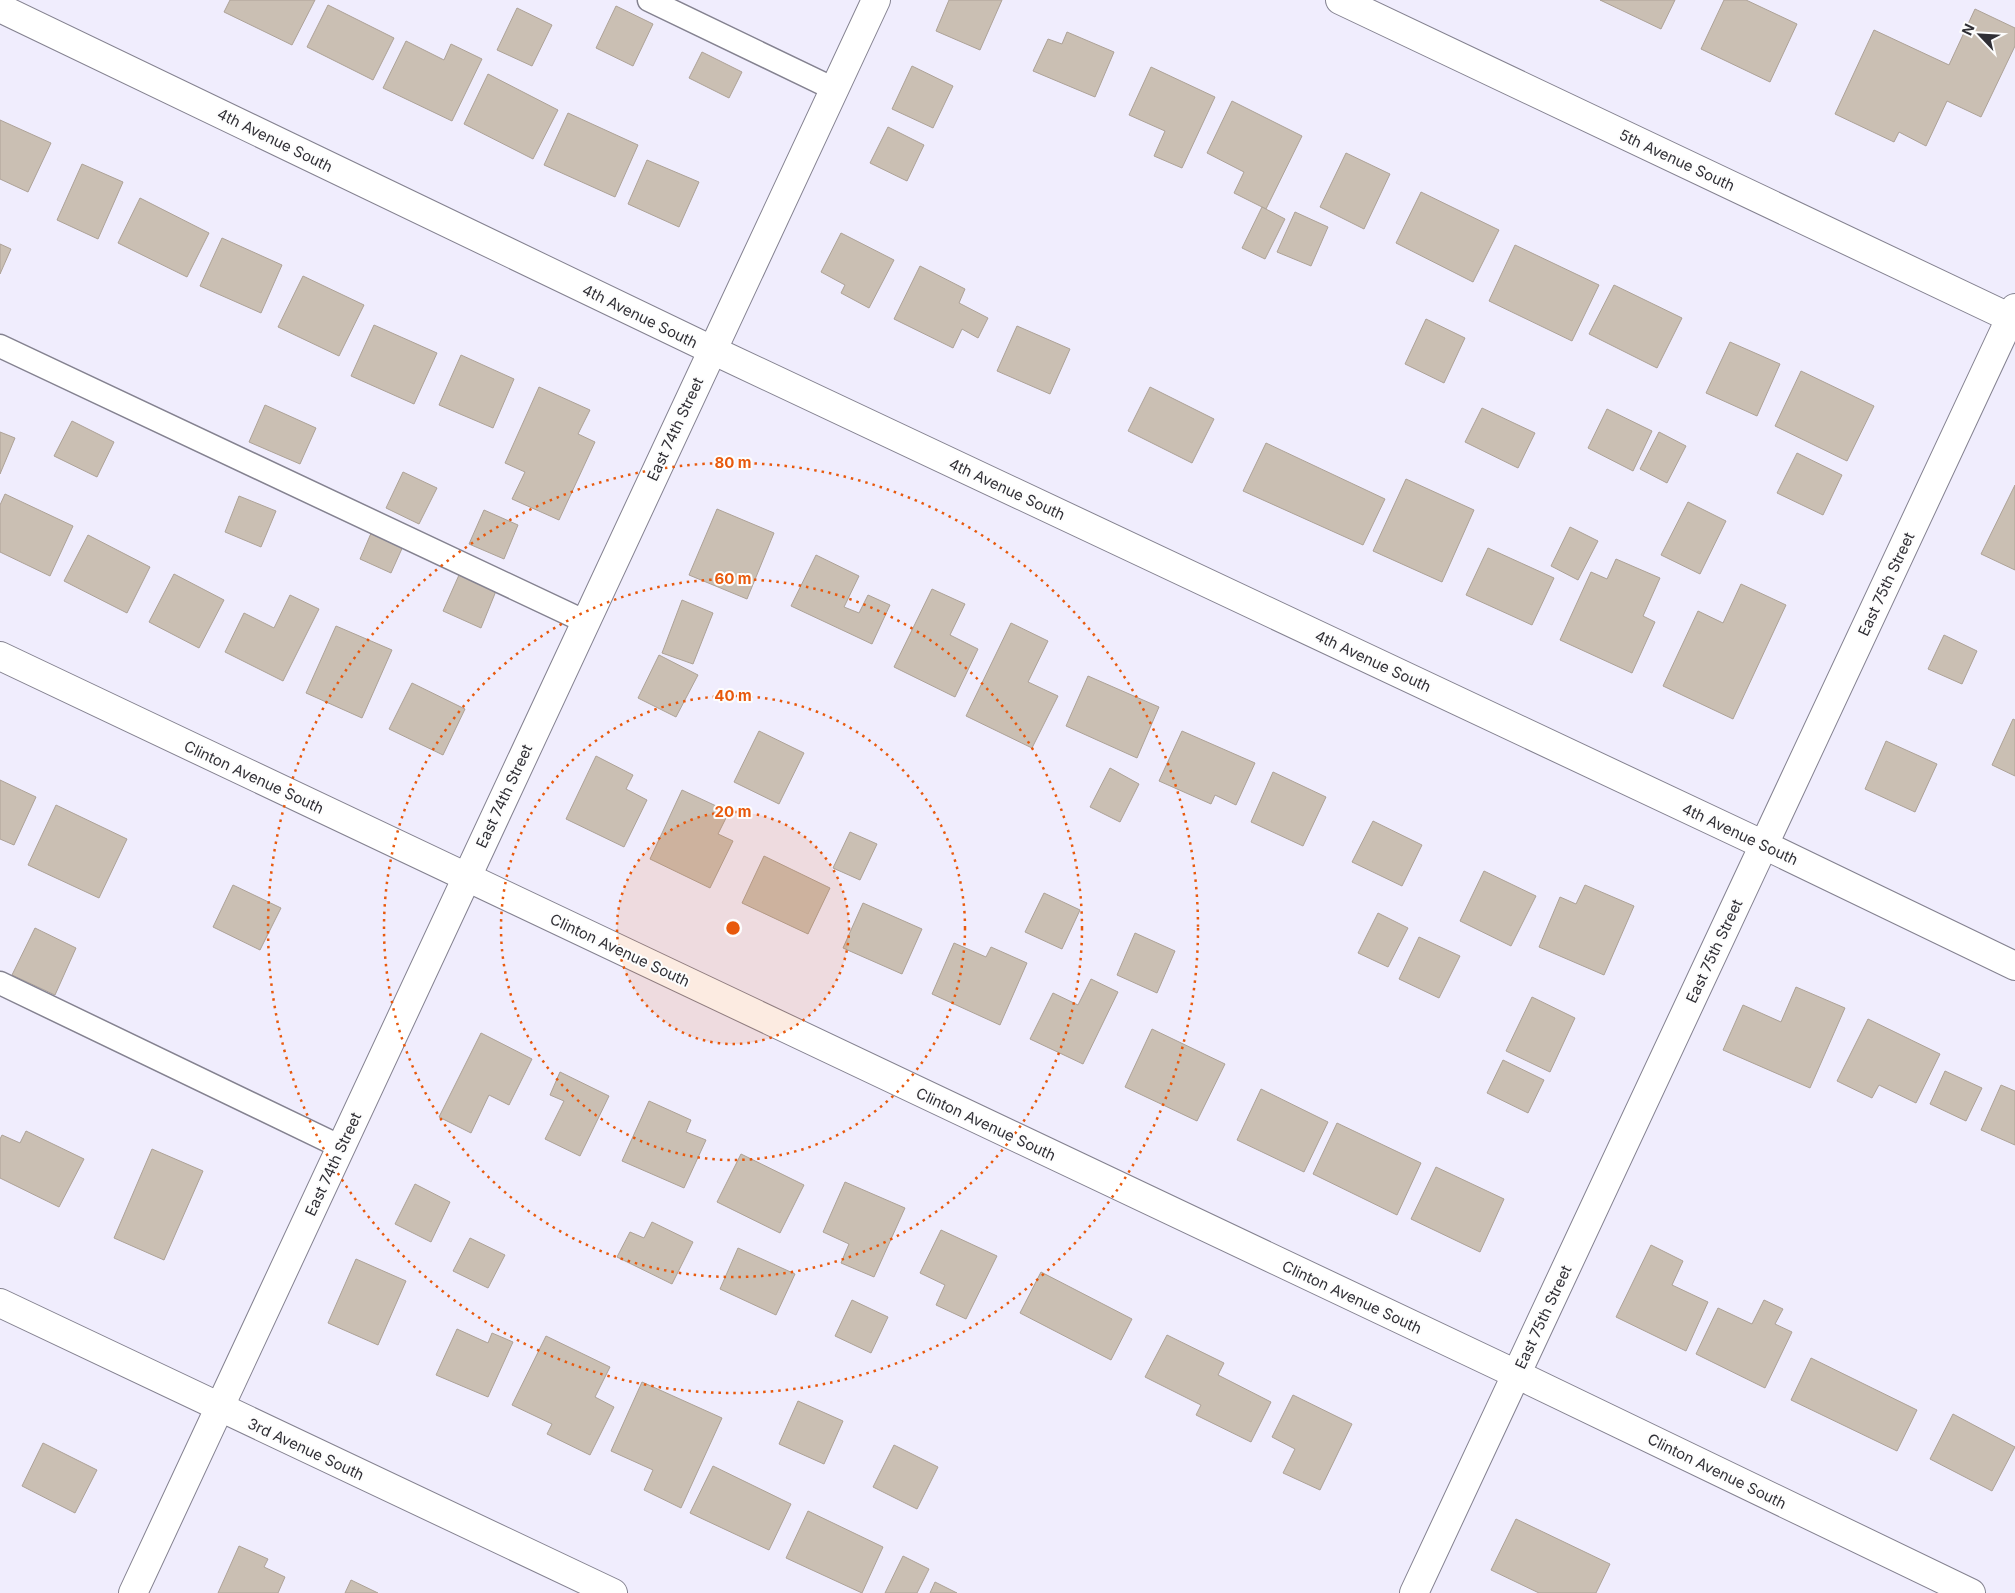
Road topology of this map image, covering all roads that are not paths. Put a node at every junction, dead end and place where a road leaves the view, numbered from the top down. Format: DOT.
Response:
graph roads {
  1 [pos="649,0"];
  2 [pos="876,0"];
  3 [pos="1340,0"];
  4 [pos="0,8"];
  5 [pos="834,89"];
  6 [pos="2014,315"];
  7 [pos="0,346"];
  8 [pos="712,350"];
  9 [pos="586,622"];
  10 [pos="0,656"];
  11 [pos="1764,845"];
  12 [pos="466,878"];
  13 [pos="2015,966"];
  14 [pos="0,983"];
  15 [pos="341,1147"];
  16 [pos="0,1303"];
  17 [pos="1516,1374"];
  18 [pos="219,1408"];
  19 [pos="133,1593"];
  20 [pos="613,1593"];
  21 [pos="1414,1593"];
  22 [pos="1971,1593"];
  1 -- 5 [label="lane"];
  2 -- 5 [label="street, East 74th Street"];
  3 -- 6 [label="street, 5th Avenue South"];
  4 -- 8 [label="street, 4th Avenue South"];
  5 -- 8 [label="street, East 74th Street"];
  6 -- 11 [label="street, East 75th Street"];
  7 -- 9 [label="lane"];
  8 -- 9 [label="street, East 74th Street"];
  8 -- 11 [label="street, 4th Avenue South"];
  9 -- 12 [label="street, East 74th Street"];
  10 -- 12 [label="street, Clinton Avenue South"];
  11 -- 13 [label="street, 4th Avenue South"];
  11 -- 17 [label="street, East 75th Street"];
  12 -- 15 [label="street, East 74th Street"];
  12 -- 17 [label="street, Clinton Avenue South"];
  14 -- 15 [label="lane"];
  15 -- 18 [label="street, East 74th Street"];
  16 -- 18 [label="street, 3rd Avenue South"];
  17 -- 21 [label="street, East 75th Street"];
  17 -- 22 [label="street, Clinton Avenue South"];
  18 -- 19 [label="street, East 74th Street"];
  18 -- 20 [label="street, 3rd Avenue South"];
}
